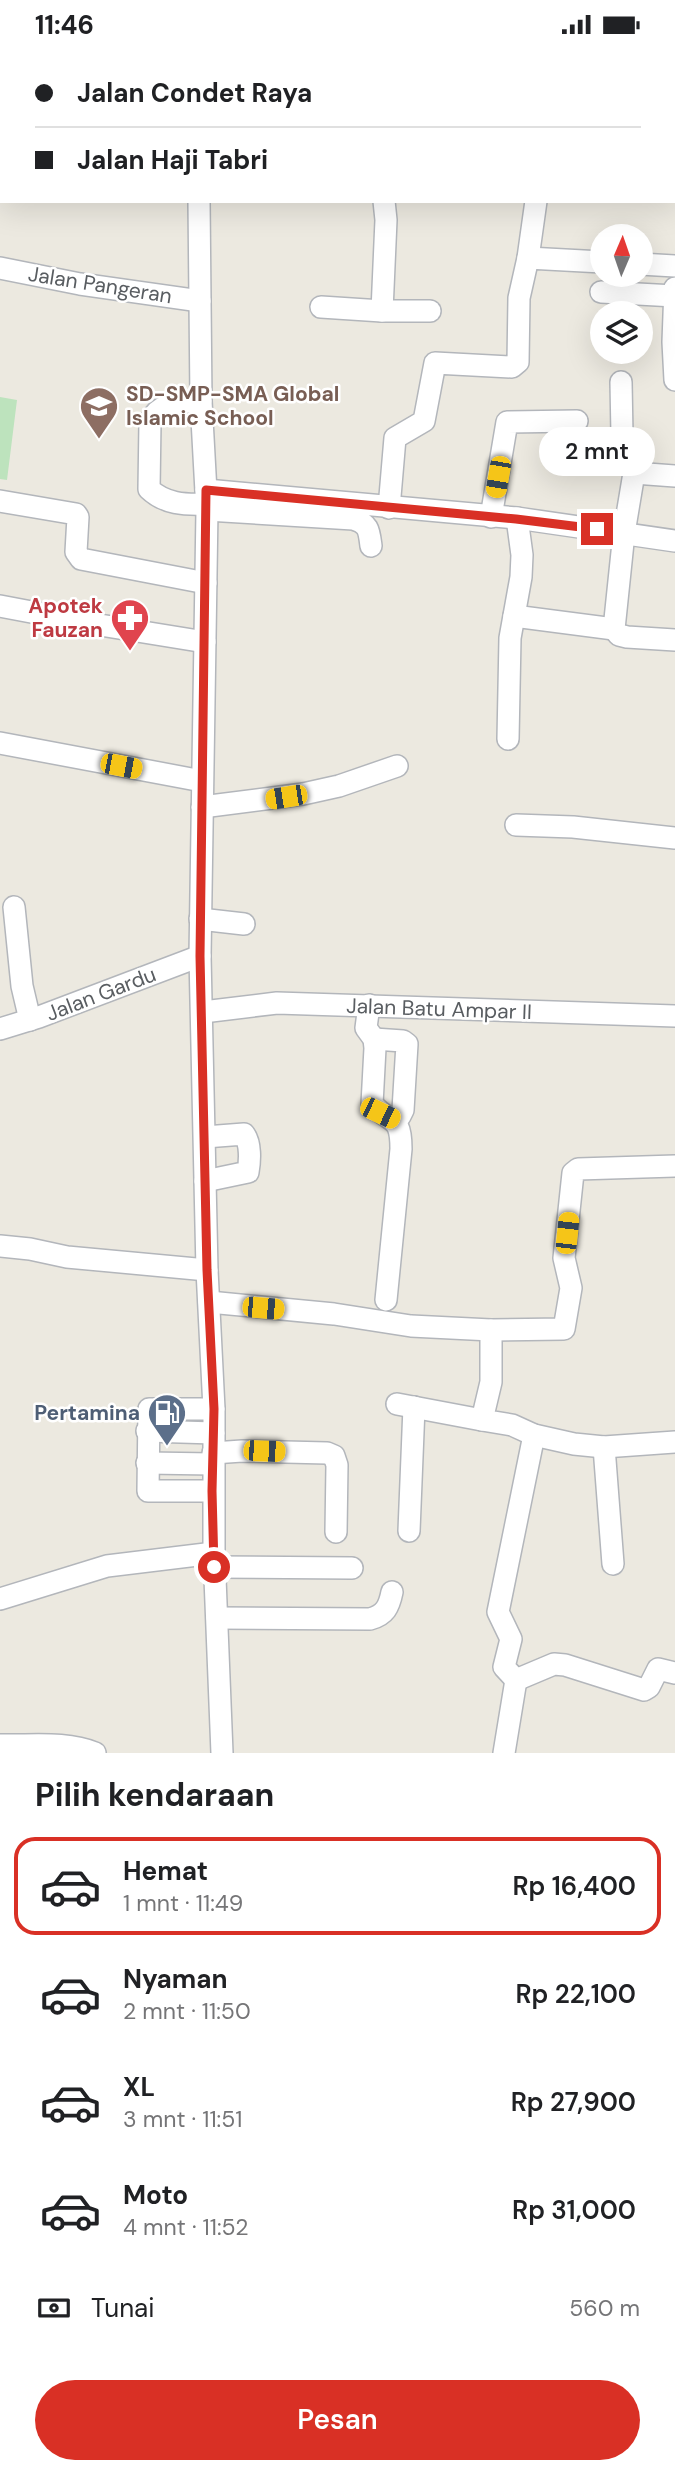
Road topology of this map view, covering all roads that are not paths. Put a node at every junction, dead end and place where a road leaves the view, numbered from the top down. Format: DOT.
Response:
graph roads {
  1 [pos="199,203"];
  2 [pos="384,203"];
  3 [pos="536,203"];
  4 [pos="528,258"];
  5 [pos="590,261"];
  6 [pos="653,265"];
  7 [pos="675,266"];
  8 [pos="0,268"];
  9 [pos="675,288"];
  10 [pos="601,292"];
  11 [pos="675,296"];
  12 [pos="200,302"];
  13 [pos="321,307"];
  14 [pos="382,311"];
  15 [pos="430,311"];
  16 [pos="675,380"];
  17 [pos="621,382"];
  18 [pos="201,401"];
  19 [pos="577,421"];
  20 [pos="634,473"];
  21 [pos="675,476"];
  22 [pos="0,501"];
  23 [pos="206,501"];
  24 [pos="389,508"];
  25 [pos="491,517"];
  26 [pos="516,519"];
  27 [pos="624,533"];
  28 [pos="675,541"];
  29 [pos="371,546"];
  30 [pos="205,583"];
  31 [pos="0,606"];
  32 [pos="514,616"];
  33 [pos="614,629"];
  34 [pos="675,640"];
  35 [pos="205,642"];
  36 [pos="508,739"];
  37 [pos="0,743"];
  38 [pos="397,766"];
  39 [pos="202,781"];
  40 [pos="202,807"];
  41 [pos="516,825"];
  42 [pos="675,838"];
  43 [pos="14,907"];
  44 [pos="200,919"];
  45 [pos="244,923"];
  46 [pos="200,956"];
  47 [pos="369,1005"];
  48 [pos="203,1012"];
  49 [pos="675,1016"];
  50 [pos="30,1020"];
  51 [pos="0,1029"];
  52 [pos="374,1039"];
  53 [pos="394,1120"];
  54 [pos="205,1137"];
  55 [pos="675,1166"];
  56 [pos="205,1181"];
  57 [pos="0,1246"];
  58 [pos="207,1270"];
  59 [pos="386,1300"];
  60 [pos="209,1302"];
  61 [pos="491,1330"];
  62 [pos="214,1409"];
  63 [pos="482,1420"];
  64 [pos="147,1431"];
  65 [pos="534,1434"];
  66 [pos="675,1441"];
  67 [pos="604,1447"];
  68 [pos="213,1450"];
  69 [pos="147,1463"];
  70 [pos="212,1491"];
  71 [pos="409,1531"];
  72 [pos="336,1532"];
  73 [pos="214,1560"];
  74 [pos="613,1564"];
  75 [pos="352,1568"];
  76 [pos="392,1592"];
  77 [pos="0,1599"];
  78 [pos="217,1618"];
  79 [pos="675,1673"];
  80 [pos="516,1680"];
  81 [pos="0,1745"];
  82 [pos="95,1753"];
  83 [pos="222,1753"];
  84 [pos="504,1753"];
  1 -- 12 [label="street"];
  2 -- 14 [label="street"];
  3 -- 4 [label="street"];
  4 -- 5 [label="street"];
  4 -- 24 [label="street"];
  6 -- 7 [label="street"];
  8 -- 12 [label="street, Jalan Pangeran"];
  9 -- 11 [label="street"];
  10 -- 11 [label="street"];
  11 -- 16 [label="street"];
  12 -- 18 [label="street"];
  13 -- 14 [label="street"];
  14 -- 15 [label="street"];
  17 -- 20 [label="street"];
  18 -- 23 [label="street"];
  18 -- 23 [label="street"];
  19 -- 25 [label="street"];
  20 -- 21 [label="street"];
  20 -- 27 [label="street"];
  22 -- 30 [label="street"];
  23 -- 24 [label="street"];
  23 -- 29 [label="street"];
  23 -- 30 [label="street"];
  24 -- 25 [label="street"];
  25 -- 26 [label="street"];
  26 -- 27 [label="street"];
  26 -- 32 [label="street"];
  27 -- 28 [label="street"];
  27 -- 33 [label="street"];
  30 -- 35 [label="street"];
  31 -- 35 [label="street"];
  32 -- 33 [label="street"];
  32 -- 36 [label="street"];
  33 -- 34 [label="street"];
  35 -- 39 [label="street"];
  37 -- 39 [label="street"];
  38 -- 40 [label="street"];
  39 -- 40 [label="street"];
  40 -- 44 [label="street"];
  41 -- 42 [label="street"];
  43 -- 50 [label="street"];
  44 -- 45 [label="street"];
  44 -- 46 [label="street"];
  46 -- 48 [label="street"];
  46 -- 50 [label="street, Jalan Gardu"];
  47 -- 48 [label="street, Jalan Batu Ampar II"];
  47 -- 49 [label="street, Jalan Batu Ampar II"];
  47 -- 52 [label="street"];
  48 -- 54 [label="street"];
  50 -- 51 [label="street, Jalan Gardu"];
  52 -- 53 [label="street"];
  52 -- 53 [label="street"];
  53 -- 59 [label="street"];
  54 -- 56 [label="street"];
  54 -- 56 [label="street"];
  55 -- 61 [label="street"];
  56 -- 58 [label="street"];
  57 -- 58 [label="street"];
  58 -- 60 [label="street"];
  60 -- 61 [label="street"];
  60 -- 62 [label="street"];
  61 -- 63 [label="street"];
  62 -- 64 [label="street"];
  62 -- 68 [label="street"];
  63 -- 65 [label="street"];
  63 -- 71 [label="street"];
  64 -- 68 [label="street"];
  64 -- 69 [label="street"];
  65 -- 67 [label="street"];
  65 -- 80 [label="street"];
  66 -- 67 [label="street"];
  67 -- 74 [label="street"];
  68 -- 69 [label="street"];
  68 -- 70 [label="street"];
  68 -- 72 [label="street"];
  69 -- 70 [label="street"];
  70 -- 73 [label="street"];
  73 -- 75 [label="street"];
  73 -- 77 [label="street"];
  73 -- 78 [label="street"];
  76 -- 78 [label="street"];
  78 -- 83 [label="street"];
  79 -- 80 [label="street"];
  80 -- 84 [label="street"];
  81 -- 82 [label="street"];
}
